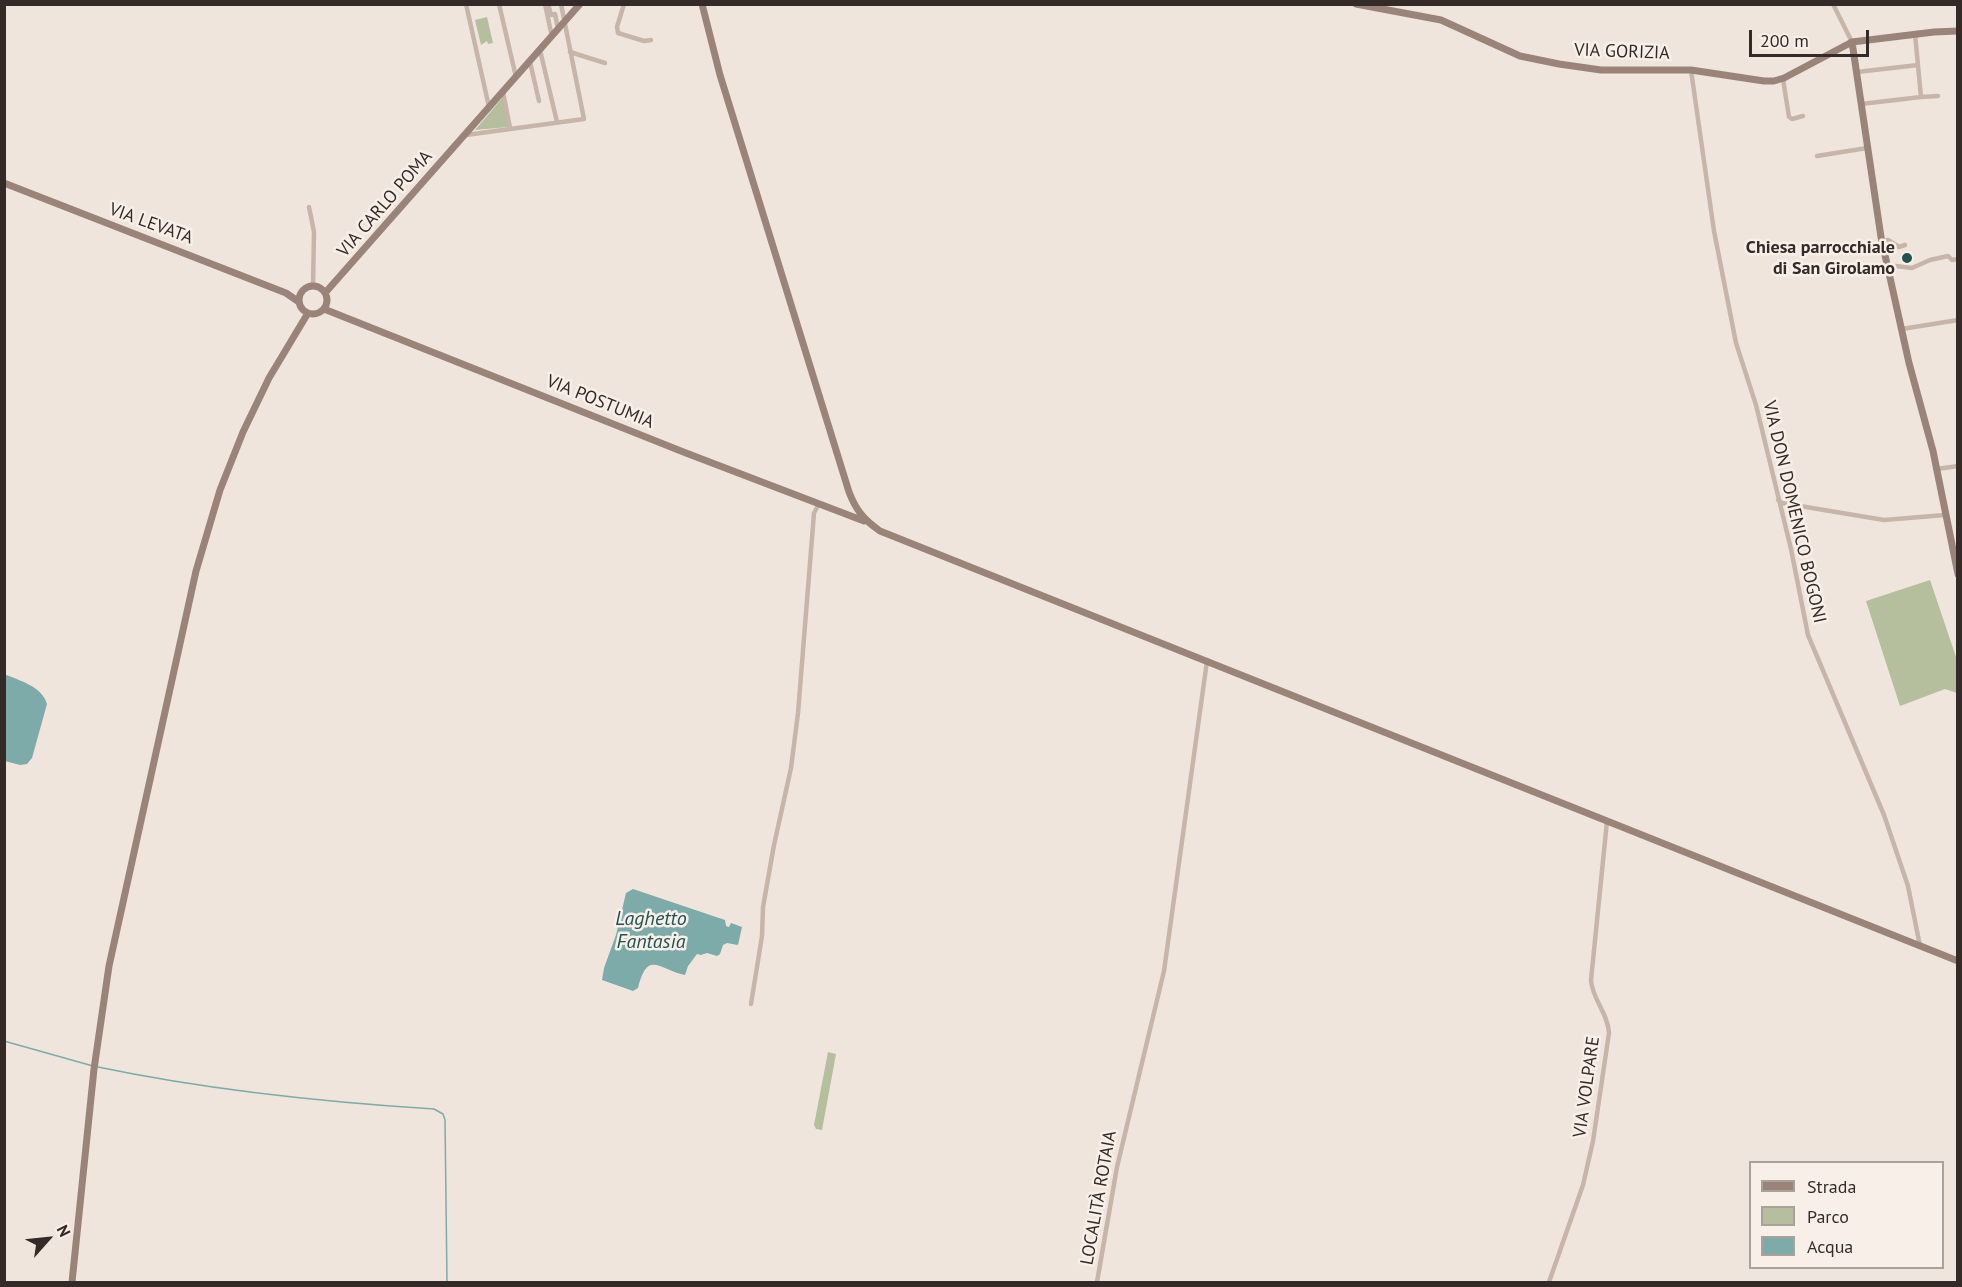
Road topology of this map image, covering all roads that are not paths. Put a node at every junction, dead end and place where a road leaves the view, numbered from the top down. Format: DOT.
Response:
graph roads {
  1 [pos="466,4"];
  2 [pos="500,4"];
  3 [pos="547,4"];
  4 [pos="561,4"];
  5 [pos="580,4"];
  6 [pos="624,4"];
  7 [pos="702,4"];
  8 [pos="1356,4"];
  9 [pos="1833,4"];
  10 [pos="564,22"];
  11 [pos="558,29"];
  12 [pos="1958,32"];
  13 [pos="1915,34"];
  14 [pos="552,37"];
  15 [pos="651,39"];
  16 [pos="1852,42"];
  17 [pos="540,50"];
  18 [pos="570,52"];
  19 [pos="530,62"];
  20 [pos="605,63"];
  21 [pos="1918,66"];
  22 [pos="1691,70"];
  23 [pos="1857,72"];
  24 [pos="516,77"];
  25 [pos="1783,79"];
  26 [pos="503,92"];
  27 [pos="1938,96"];
  28 [pos="1921,97"];
  29 [pos="538,101"];
  30 [pos="1861,104"];
  31 [pos="489,108"];
  32 [pos="1803,116"];
  33 [pos="556,122"];
  34 [pos="510,128"];
  35 [pos="466,135"];
  36 [pos="1867,148"];
  37 [pos="1817,156"];
  38 [pos="4,183"];
  39 [pos="309,207"];
  40 [pos="1882,241"];
  41 [pos="1905,245"];
  42 [pos="1958,259"];
  43 [pos="1887,268"];
  44 [pos="313,286"];
  45 [pos="286,293"];
  46 [pos="325,293"];
  47 [pos="301,294"];
  48 [pos="299,302"];
  49 [pos="325,305"];
  50 [pos="309,314"];
  51 [pos="1958,320"];
  52 [pos="1902,329"];
  53 [pos="1958,466"];
  54 [pos="1937,469"];
  55 [pos="1778,500"];
  56 [pos="819,504"];
  57 [pos="1945,515"];
  58 [pos="867,522"];
  59 [pos="1958,574"];
  60 [pos="1207,661"];
  61 [pos="1607,821"];
  62 [pos="1920,946"];
  63 [pos="1958,961"];
  64 [pos="752,1005"];
  65 [pos="72,1282"];
  66 [pos="1097,1282"];
  67 [pos="1549,1282"];
  1 -- 31 [label="street"];
  2 -- 24 [label="street"];
  3 -- 11 [label="street"];
  3 -- 14 [label="street"];
  4 -- 10 [label="street"];
  5 -- 10 [label="main road, VIA CARLO POMA"];
  6 -- 15 [label="street"];
  7 -- 58 [label="main road"];
  8 -- 22 [label="main road, VIA GORIZIA"];
  9 -- 16 [label="street"];
  10 -- 11 [label="main road, VIA CARLO POMA"];
  10 -- 18 [label="street"];
  11 -- 14 [label="main road, VIA CARLO POMA"];
  12 -- 13 [label="main road"];
  13 -- 16 [label="main road"];
  13 -- 21 [label="street"];
  14 -- 17 [label="main road, VIA CARLO POMA"];
  16 -- 23 [label="main road"];
  16 -- 25 [label="main road, VIA GORIZIA"];
  17 -- 19 [label="main road, VIA CARLO POMA"];
  17 -- 33 [label="street"];
  18 -- 20 [label="street"];
  18 -- 33 [label="street"];
  19 -- 24 [label="main road, VIA CARLO POMA"];
  19 -- 29 [label="street"];
  21 -- 23 [label="street"];
  21 -- 28 [label="street"];
  22 -- 25 [label="main road, VIA GORIZIA"];
  22 -- 55 [label="street, VIA DON DOMENICO BOGONI"];
  23 -- 30 [label="main road"];
  24 -- 26 [label="main road, VIA CARLO POMA"];
  25 -- 32 [label="street"];
  26 -- 31 [label="main road, VIA CARLO POMA"];
  26 -- 34 [label="street"];
  27 -- 28 [label="street"];
  28 -- 30 [label="street"];
  30 -- 36 [label="main road"];
  31 -- 35 [label="main road, VIA CARLO POMA"];
  33 -- 34 [label="street"];
  34 -- 35 [label="street"];
  35 -- 46 [label="main road, VIA CARLO POMA"];
  36 -- 37 [label="street"];
  36 -- 40 [label="main road"];
  38 -- 45 [label="main road, VIA LEVATA"];
  39 -- 44 [label="street"];
  40 -- 41 [label="street"];
  40 -- 43 [label="main road"];
  42 -- 43 [label="street"];
  43 -- 52 [label="main road"];
  44 -- 46 [label="main road"];
  44 -- 47 [label="main road"];
  45 -- 47 [label="main road, VIA LEVATA"];
  45 -- 48 [label="main road, VIA LEVATA"];
  46 -- 49 [label="main road"];
  47 -- 48 [label="main road"];
  48 -- 50 [label="main road"];
  49 -- 50 [label="main road"];
  49 -- 56 [label="main road, VIA POSTUMIA"];
  50 -- 65 [label="main road"];
  51 -- 52 [label="street"];
  52 -- 54 [label="main road"];
  53 -- 54 [label="street"];
  54 -- 57 [label="main road"];
  55 -- 57 [label="street"];
  55 -- 62 [label="street, VIA DON DOMENICO BOGONI"];
  56 -- 58 [label="main road, VIA POSTUMIA"];
  56 -- 64 [label="street"];
  57 -- 59 [label="main road"];
  58 -- 60 [label="main road, VIA POSTUMIA"];
  60 -- 61 [label="main road, VIA POSTUMIA"];
  60 -- 66 [label="street, LOCALITÀ ROTAIA"];
  61 -- 62 [label="main road, VIA POSTUMIA"];
  61 -- 67 [label="street, VIA VOLPARE"];
  62 -- 63 [label="main road, VIA POSTUMIA"];
}
